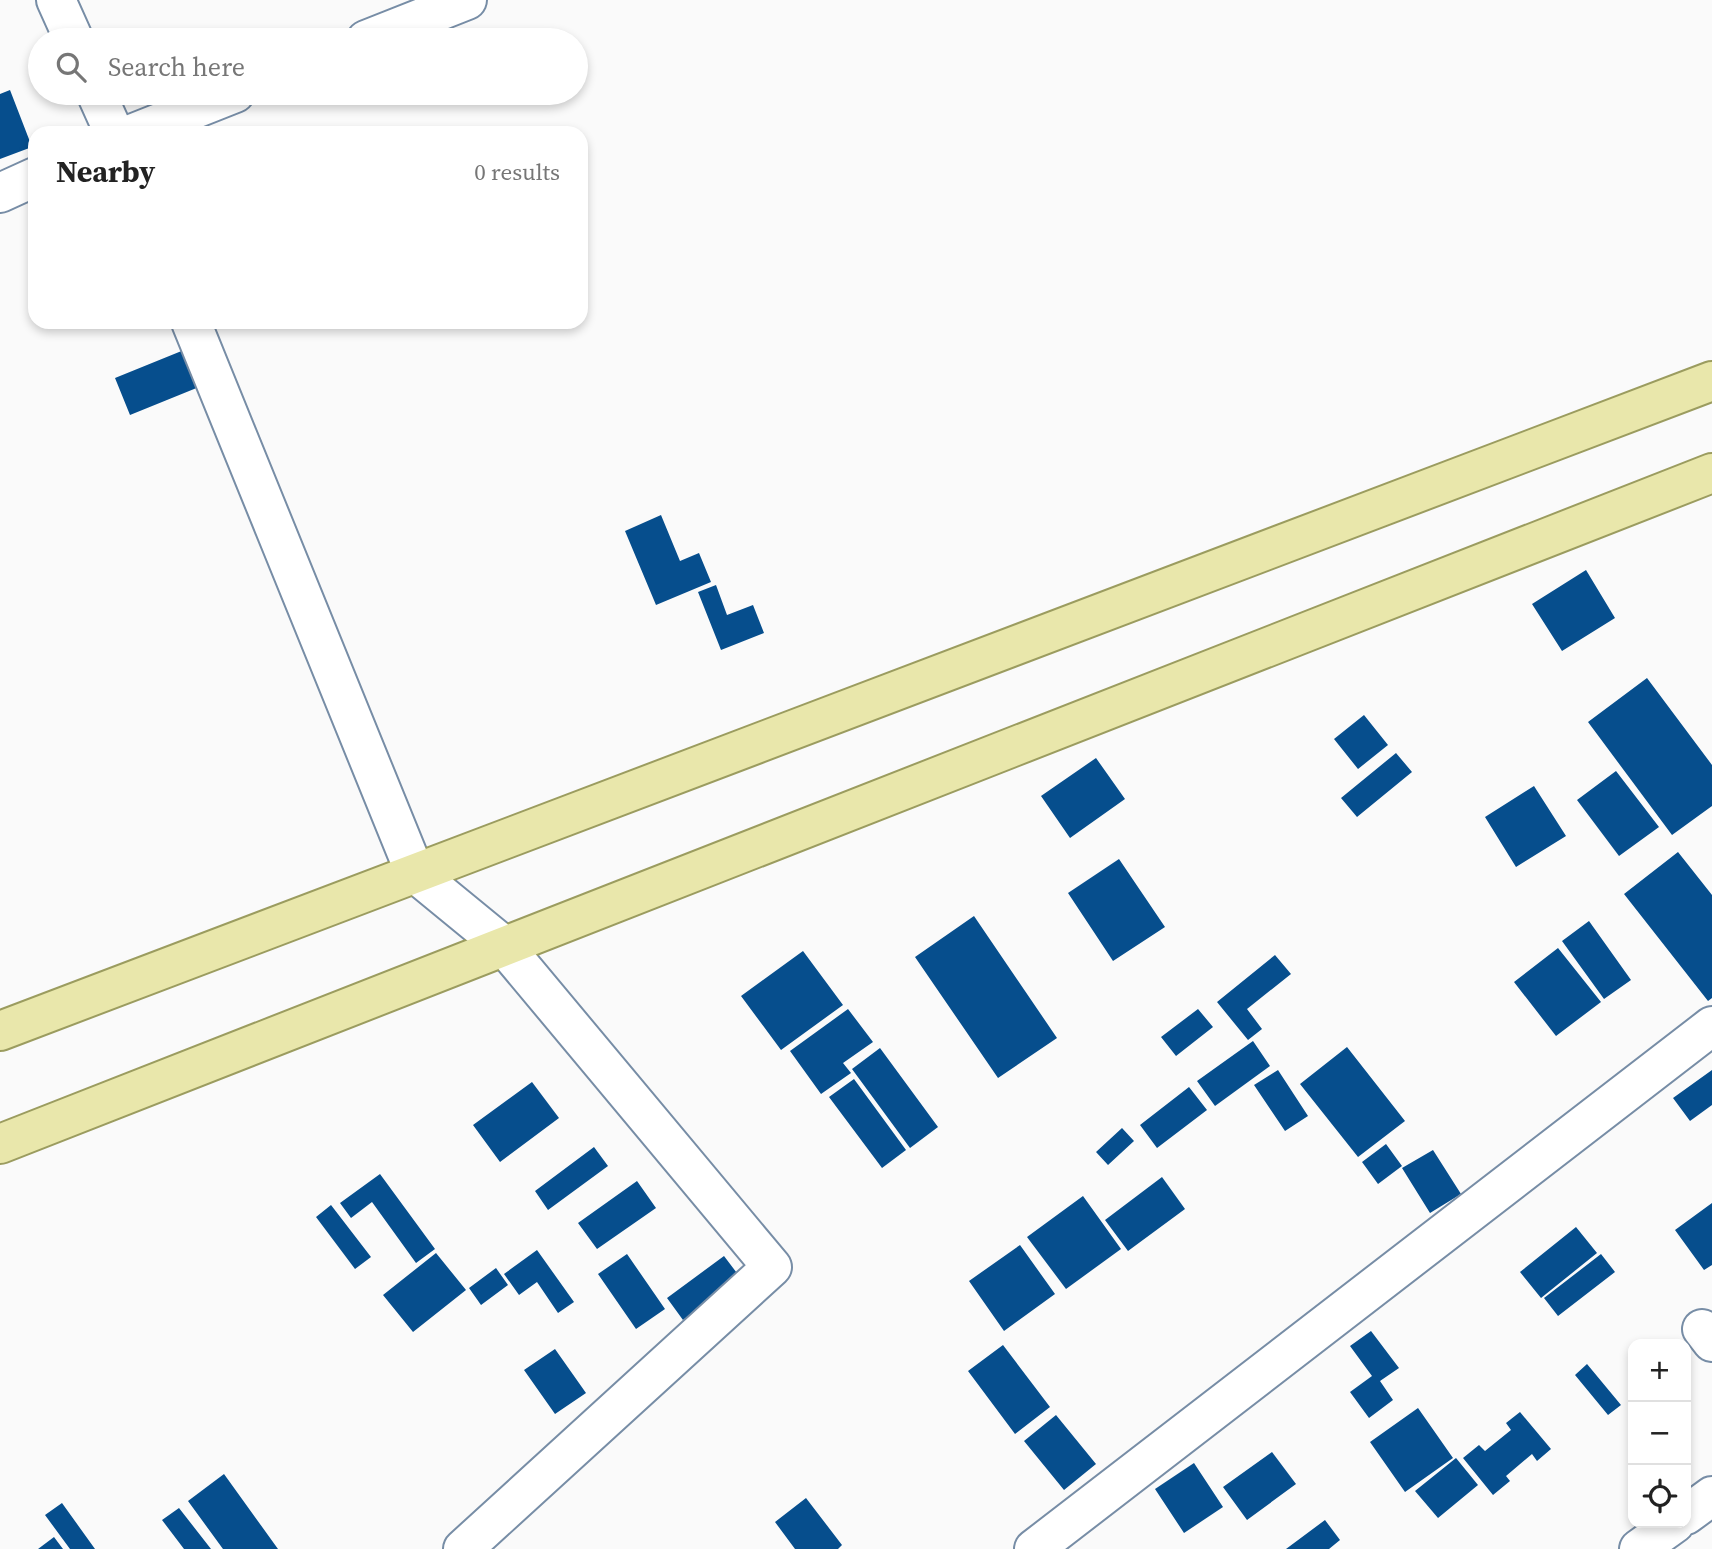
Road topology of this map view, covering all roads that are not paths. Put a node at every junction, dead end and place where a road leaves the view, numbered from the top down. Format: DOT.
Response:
graph roads {
  1 [pos="56,0"];
  2 [pos="467,0"];
  3 [pos="69,28"];
  4 [pos="396,28"];
  5 [pos="101,105"];
  6 [pos="205,105"];
  7 [pos="111,126"];
  8 [pos="152,126"];
  9 [pos="28,180"];
  10 [pos="0,193"];
  11 [pos="194,329"];
  12 [pos="1712,381"];
  13 [pos="1712,474"];
  14 [pos="415,873"];
  15 [pos="504,946"];
  16 [pos="1712,1026"];
  17 [pos="0,1031"];
  18 [pos="0,1144"];
  19 [pos="1712,1496"];
  20 [pos="1691,1511"];
  21 [pos="1668,1528"];
  22 [pos="463,1549"];
  23 [pos="1034,1549"];
  24 [pos="1639,1549"];
  1 -- 3 [label="street"];
  2 -- 4 [label="street"];
  5 -- 7 [label="street"];
  6 -- 8 [label="street"];
  9 -- 10 [label="street"];
  11 -- 14 [label="street"];
  12 -- 14 [label="main road"];
  13 -- 15 [label="main road"];
  14 -- 15 [label="street"];
  14 -- 17 [label="main road"];
  15 -- 18 [label="main road"];
  15 -- 22 [label="street"];
  16 -- 23 [label="street"];
  19 -- 20 [label="street"];
  21 -- 24 [label="street"];
}
